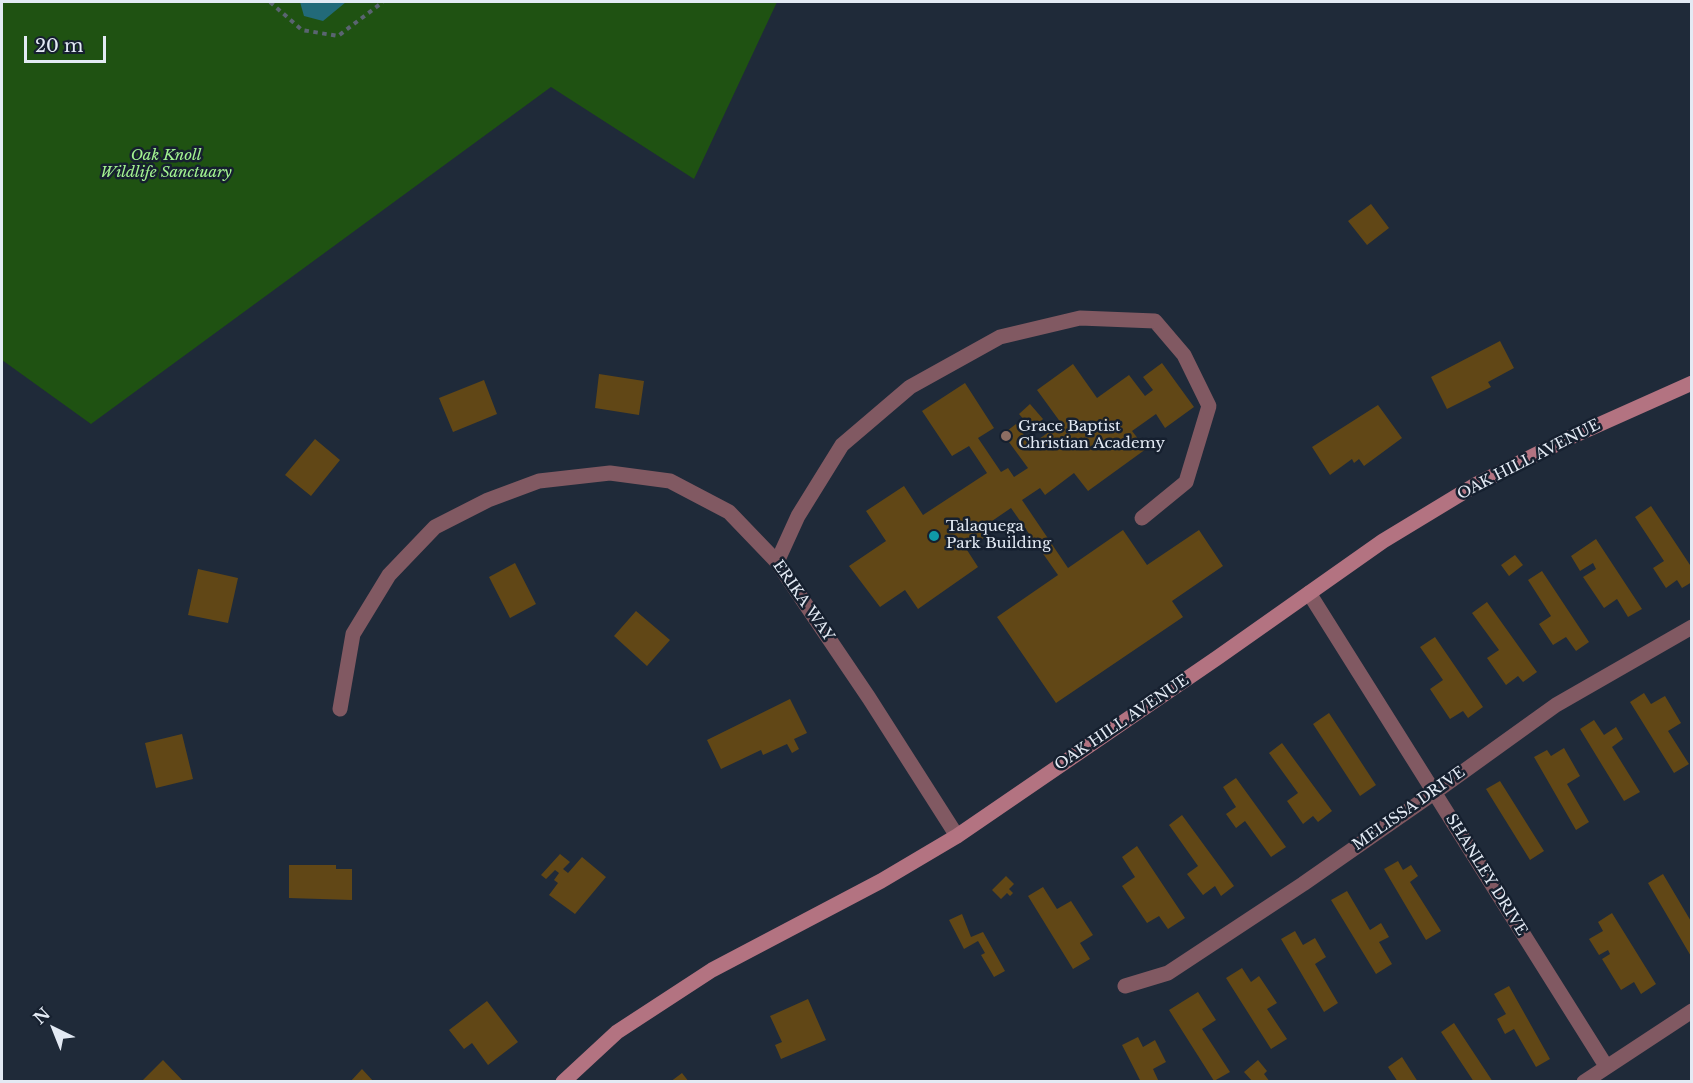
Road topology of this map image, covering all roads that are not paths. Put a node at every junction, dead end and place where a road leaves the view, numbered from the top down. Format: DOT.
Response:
graph roads {
  1 [pos="1692,383"];
  2 [pos="1142,518"];
  3 [pos="777,562"];
  4 [pos="1308,593"];
  5 [pos="1692,627"];
  6 [pos="340,709"];
  7 [pos="1435,792"];
  8 [pos="957,836"];
  9 [pos="1125,986"];
  10 [pos="1692,1011"];
  11 [pos="1606,1066"];
  12 [pos="563,1082"];
  13 [pos="1584,1082"];
  1 -- 4 [label="main road, OAK HILL AVENUE"];
  2 -- 3 [label="street"];
  3 -- 6 [label="street, ERIKA WAY"];
  3 -- 8 [label="street, ERIKA WAY"];
  4 -- 7 [label="street, SHANLEY DRIVE"];
  4 -- 8 [label="main road, OAK HILL AVENUE"];
  5 -- 7 [label="street, MELISSA DRIVE"];
  7 -- 9 [label="street, MELISSA DRIVE"];
  7 -- 11 [label="street, SHANLEY DRIVE"];
  8 -- 12 [label="main road, OAK HILL AVENUE"];
  10 -- 11 [label="street"];
  11 -- 13 [label="street"];
}
